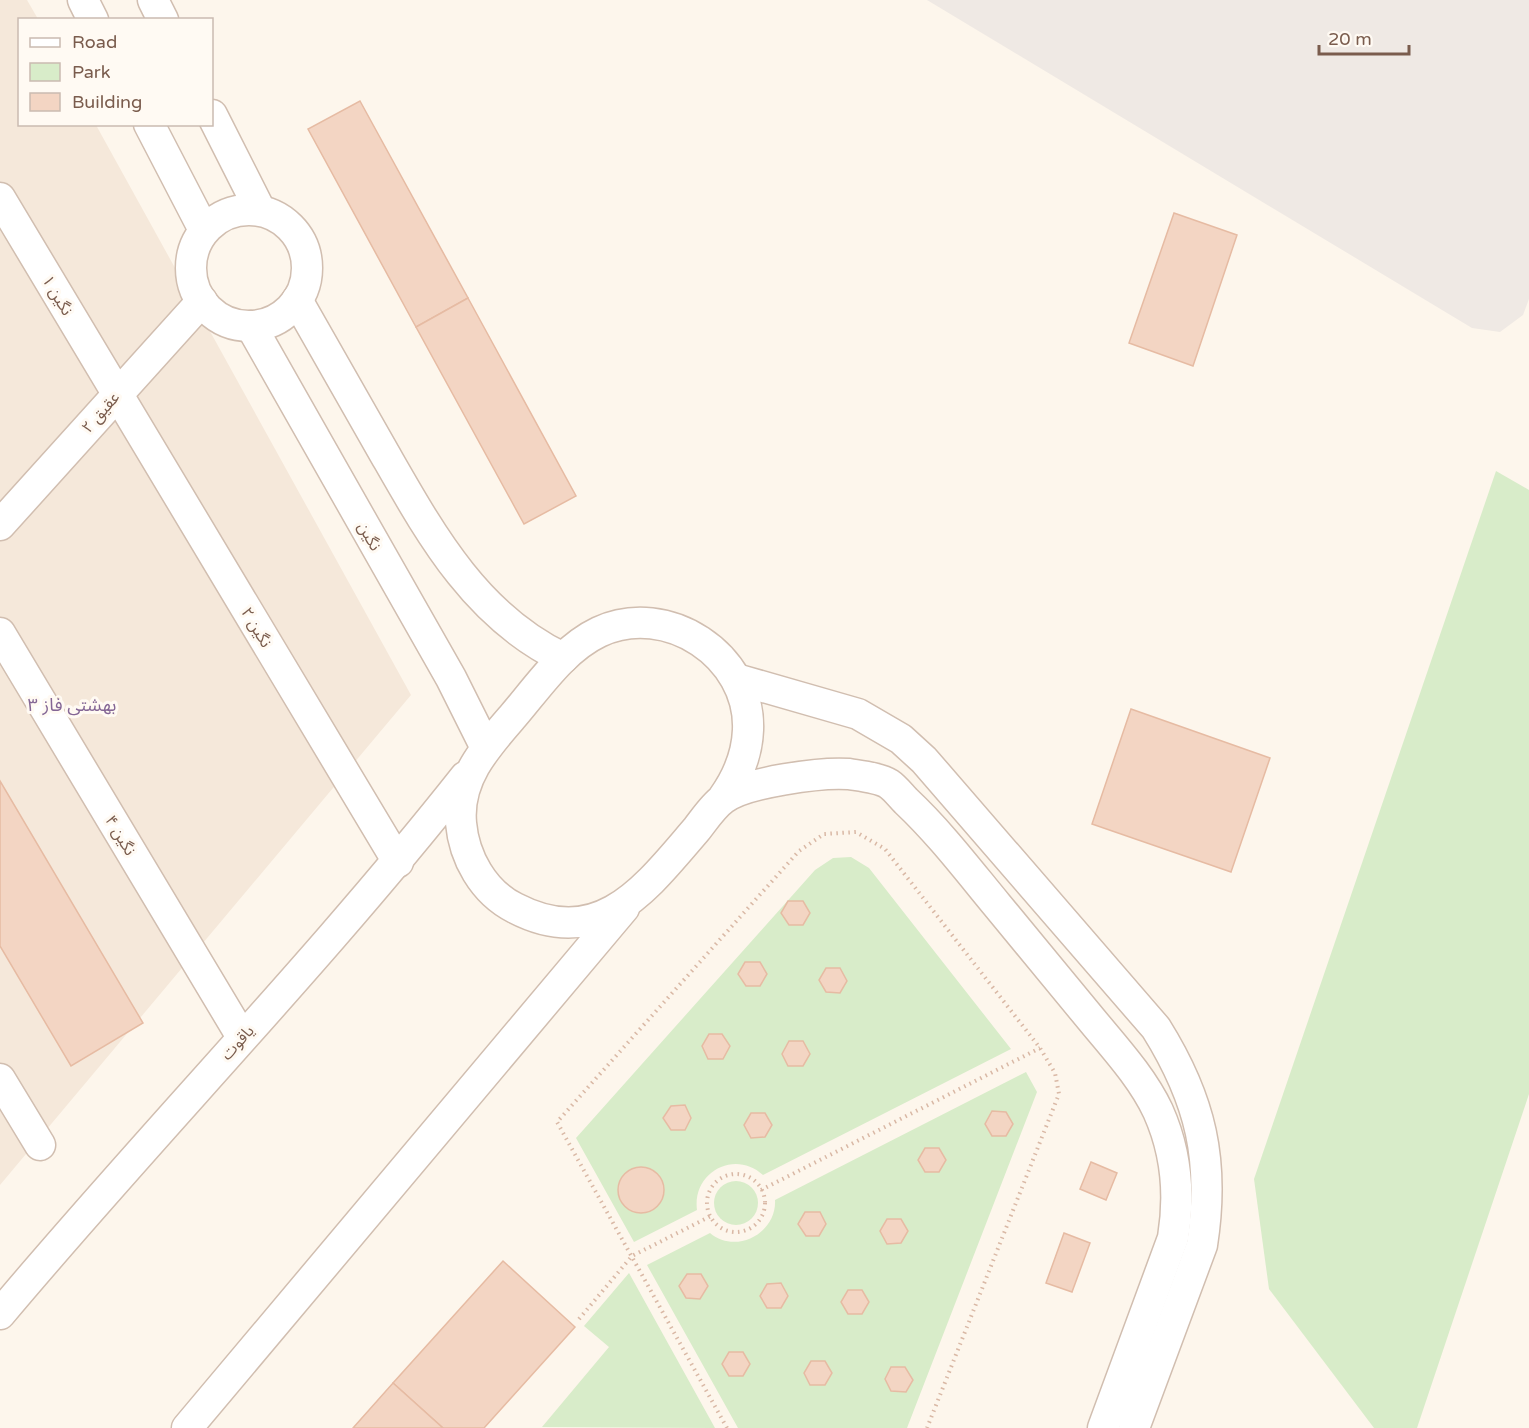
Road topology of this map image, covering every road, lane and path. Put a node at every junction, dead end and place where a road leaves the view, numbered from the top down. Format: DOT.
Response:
graph roads {
  1 [pos="83,0"];
  2 [pos="153,0"];
  3 [pos="92,18"];
  4 [pos="162,18"];
  5 [pos="213,117"];
  6 [pos="149,126"];
  7 [pos="0,198"];
  8 [pos="260,210"];
  9 [pos="204,230"];
  10 [pos="297,300"];
  11 [pos="202,301"];
  12 [pos="250,326"];
  13 [pos="117,392"];
  14 [pos="0,525"];
  15 [pos="0,633"];
  16 [pos="563,658"];
  17 [pos="736,679"];
  18 [pos="479,758"];
  19 [pos="723,798"];
  20 [pos="398,862"];
  21 [pos="628,903"];
  22 [pos="242,1037"];
  23 [pos="1040,1048"];
  24 [pos="0,1079"];
  25 [pos="40,1145"];
  26 [pos="761,1190"];
  27 [pos="711,1216"];
  28 [pos="632,1256"];
  29 [pos="0,1314"];
  30 [pos="579,1318"];
  31 [pos="192,1426"];
  32 [pos="727,1428"];
  33 [pos="927,1428"];
  34 [pos="1103,1428"];
  35 [pos="1134,1428"];
  1 -- 3 [label="street"];
  2 -- 4 [label="street"];
  5 -- 8 [label="street"];
  6 -- 9 [label="street"];
  7 -- 13 [label="street, نگین ۱"];
  8 -- 9 [label="street"];
  8 -- 10 [label="street"];
  9 -- 11 [label="street"];
  10 -- 12 [label="street"];
  10 -- 16 [label="street"];
  11 -- 12 [label="street"];
  11 -- 13 [label="street, عقیق ۲"];
  12 -- 18 [label="street, نگین"];
  13 -- 14 [label="street, عقیق ۲"];
  13 -- 20 [label="street, نگین ۲"];
  15 -- 22 [label="street, نگین ۴"];
  16 -- 17 [label="street, یاقوت"];
  16 -- 18 [label="street, یاقوت"];
  17 -- 19 [label="street, یاقوت"];
  17 -- 35 [label="street"];
  18 -- 20 [label="street, یاقوت"];
  18 -- 21 [label="street"];
  19 -- 21 [label="street, یاقوت"];
  19 -- 34 [label="street"];
  20 -- 22 [label="street, یاقوت"];
  21 -- 31 [label="street"];
  22 -- 29 [label="street, یاقوت"];
  23 -- 26 [label="path"];
  23 -- 28 [label="path"];
  23 -- 33 [label="path"];
  24 -- 25 [label="street"];
  26 -- 27 [label="path"];
  26 -- 27 [label="path"];
  27 -- 28 [label="path"];
  28 -- 30 [label="path"];
  28 -- 32 [label="path"];
}
